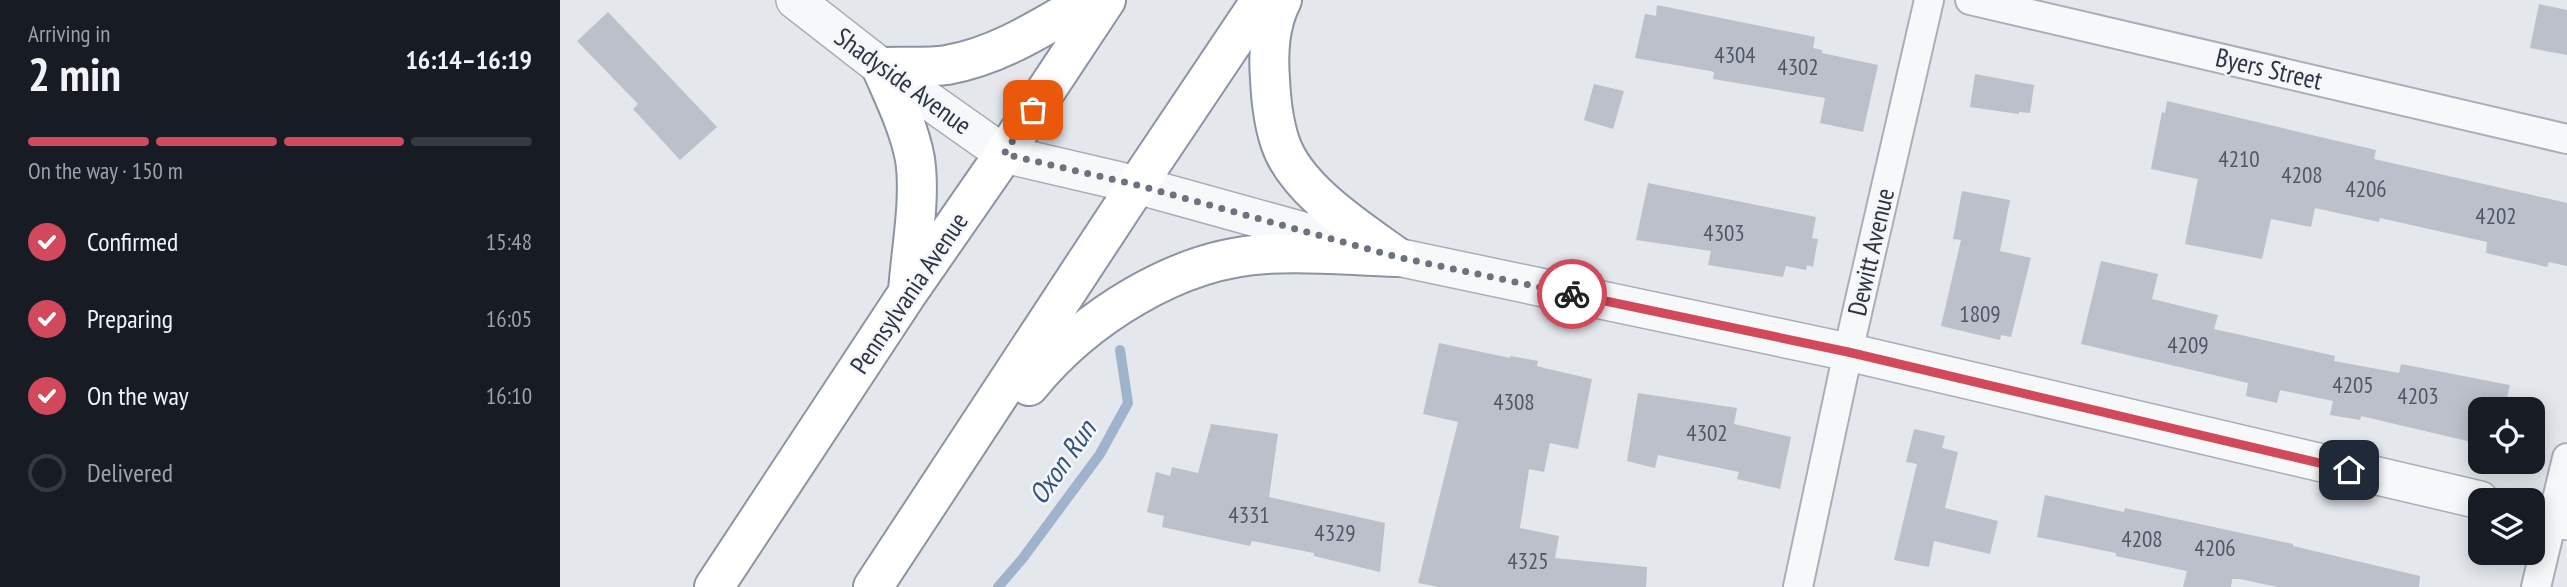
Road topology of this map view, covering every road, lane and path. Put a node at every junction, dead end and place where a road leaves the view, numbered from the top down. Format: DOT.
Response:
graph roads {
  1 [pos="795,0"];
  2 [pos="1089,0"];
  3 [pos="1106,0"];
  4 [pos="1261,0"];
  5 [pos="1282,0"];
  6 [pos="1929,0"];
  7 [pos="1970,0"];
  8 [pos="881,67"];
  9 [pos="2567,139"];
  10 [pos="1004,154"];
  11 [pos="1137,185"];
  12 [pos="1397,257"];
  13 [pos="907,294"];
  14 [pos="1848,352"];
  15 [pos="2567,458"];
  16 [pos="2468,497"];
  17 [pos="2551,517"];
  18 [pos="714,587"];
  19 [pos="873,587"];
  20 [pos="880,587"];
  21 [pos="1798,587"];
  22 [pos="2536,587"];
  1 -- 8 [label="street, Shadyside Avenue"];
  2 -- 8 [label="highway"];
  3 -- 10 [label="highway, Pennsylvania Avenue"];
  4 -- 11 [label="highway"];
  5 -- 12 [label="highway"];
  6 -- 14 [label="street, Dewitt Avenue"];
  7 -- 9 [label="street, Byers Street"];
  8 -- 10 [label="street, Shadyside Avenue"];
  8 -- 13 [label="highway"];
  10 -- 11 [label="street, Shadyside Avenue"];
  10 -- 13 [label="highway, Pennsylvania Avenue"];
  11 -- 12 [label="street, Shadyside Avenue"];
  11 -- 19 [label="highway"];
  12 -- 14 [label="street, Shadyside Avenue"];
  12 -- 20 [label="highway"];
  13 -- 18 [label="highway, Pennsylvania Avenue"];
  14 -- 16 [label="street, Shadyside Avenue"];
  14 -- 21 [label="street, Dewitt Avenue"];
  15 -- 17 [label="street"];
  17 -- 22 [label="street"];
}
